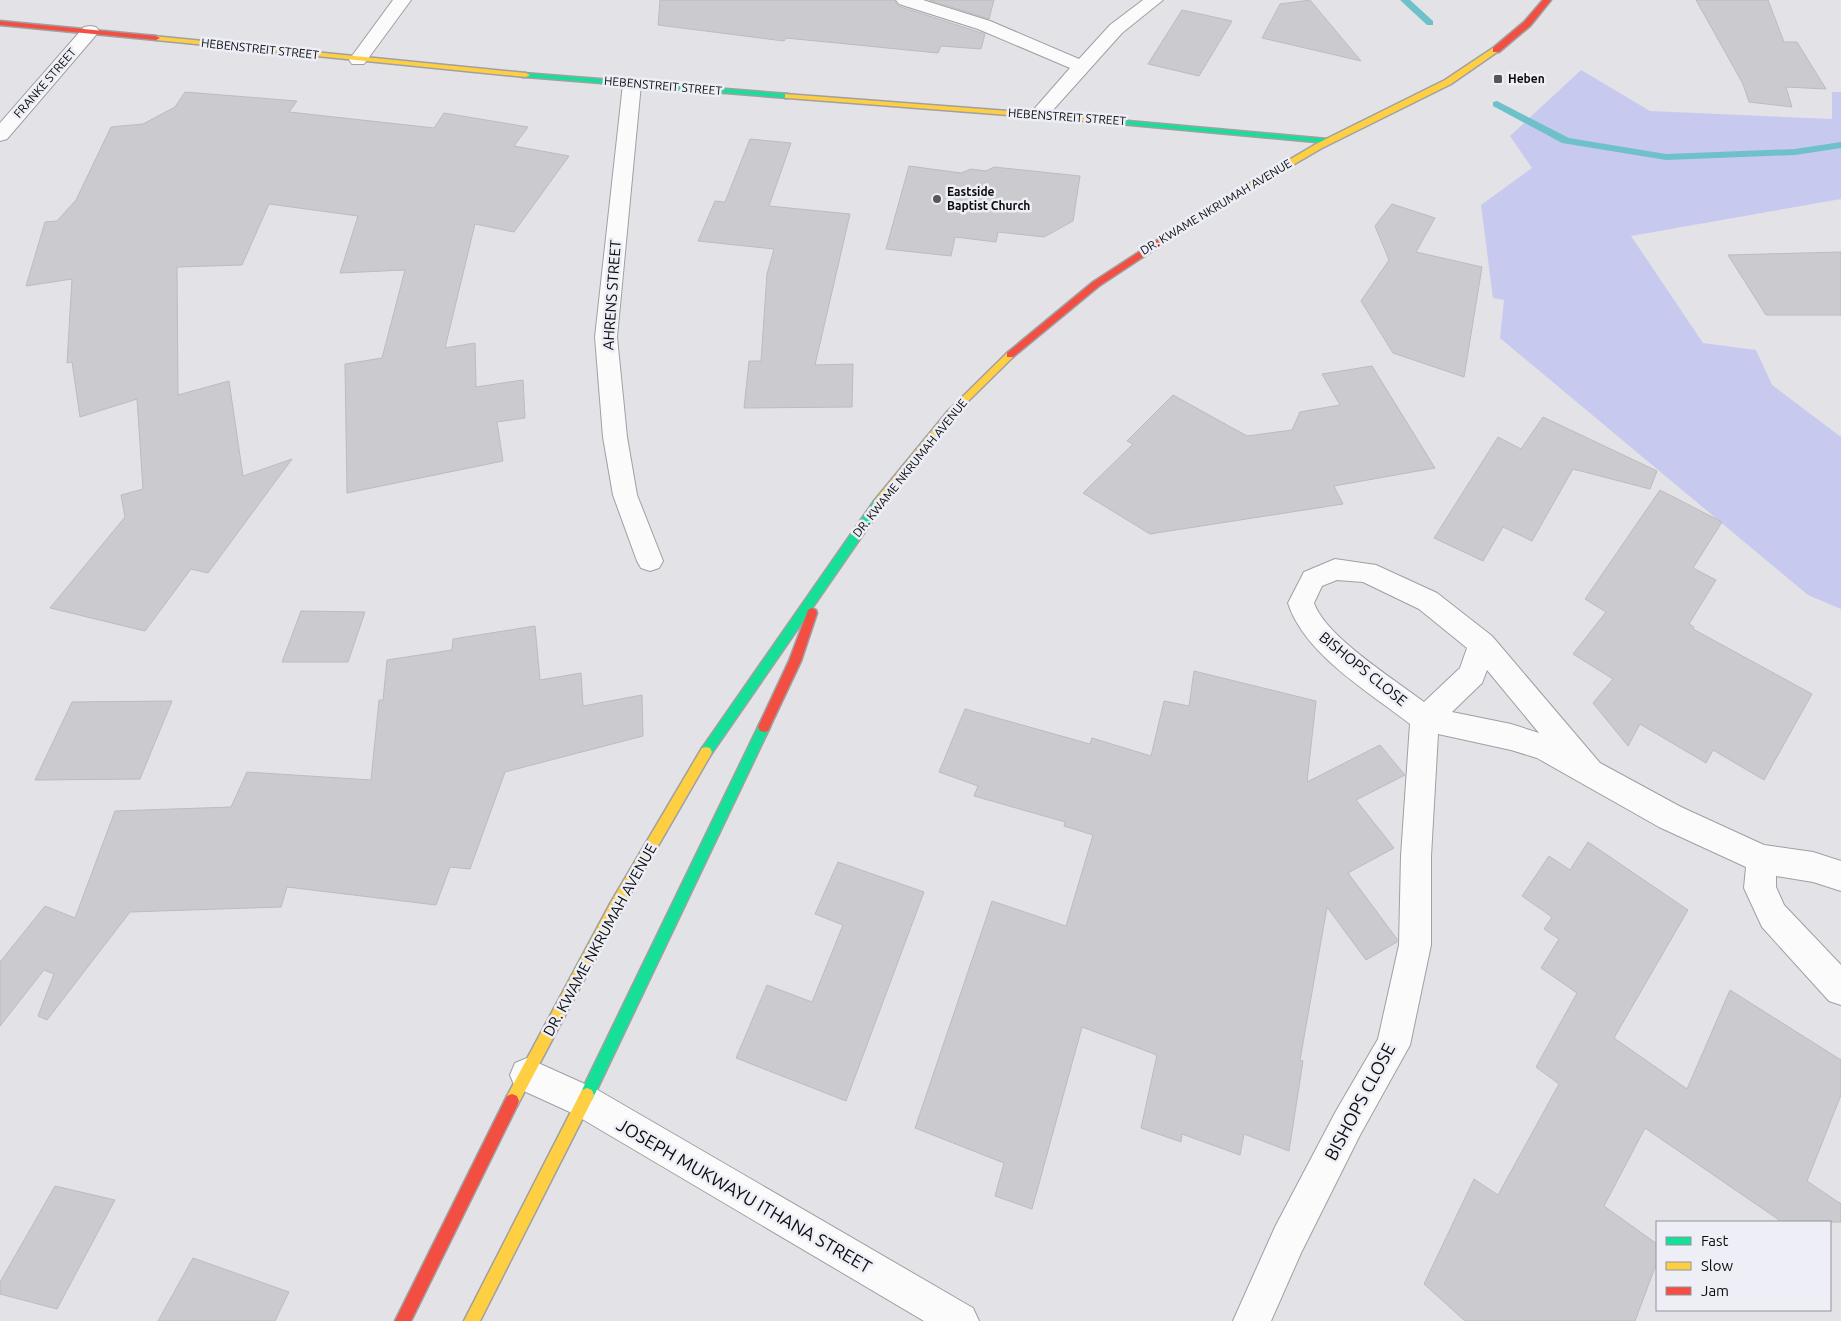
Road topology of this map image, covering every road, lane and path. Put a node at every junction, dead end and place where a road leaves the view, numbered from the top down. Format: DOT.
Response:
graph roads {
  1 [pos="402,0"];
  2 [pos="905,0"];
  3 [pos="1154,0"];
  4 [pos="1547,0"];
  5 [pos="0,24"];
  6 [pos="90,31"];
  7 [pos="358,60"];
  8 [pos="1080,66"];
  9 [pos="632,84"];
  10 [pos="1038,115"];
  11 [pos="0,135"];
  12 [pos="1327,141"];
  13 [pos="650,561"];
  14 [pos="825,576"];
  15 [pos="1482,644"];
  16 [pos="1425,719"];
  17 [pos="1589,772"];
  18 [pos="1762,859"];
  19 [pos="1841,876"];
  20 [pos="1841,989"];
  21 [pos="527,1075"];
  22 [pos="584,1101"];
  23 [pos="404,1321"];
  24 [pos="472,1321"];
  25 [pos="960,1321"];
  26 [pos="1252,1321"];
  1 -- 7 [label="street"];
  2 -- 8 [label="street"];
  3 -- 8 [label="street"];
  4 -- 12 [label="street, DR. KWAME NKRUMAH AVENUE"];
  5 -- 6 [label="street, HEBENSTREIT STREET"];
  6 -- 7 [label="street, HEBENSTREIT STREET"];
  6 -- 11 [label="street, FRANKE STREET"];
  7 -- 9 [label="street, HEBENSTREIT STREET"];
  8 -- 10 [label="street"];
  9 -- 10 [label="street, HEBENSTREIT STREET"];
  9 -- 13 [label="street, AHRENS STREET"];
  10 -- 12 [label="street, HEBENSTREIT STREET"];
  12 -- 14 [label="street, DR. KWAME NKRUMAH AVENUE"];
  14 -- 21 [label="street, DR. KWAME NKRUMAH AVENUE"];
  14 -- 22 [label="street, DR. KWAME NKRUMAH AVENUE"];
  15 -- 16 [label="street"];
  15 -- 16 [label="street, BISHOPS CLOSE"];
  15 -- 17 [label="street"];
  16 -- 17 [label="street, BISHOPS CLOSE"];
  16 -- 26 [label="street, BISHOPS CLOSE"];
  17 -- 18 [label="street, BISHOPS CLOSE"];
  18 -- 19 [label="street, BISHOPS CLOSE"];
  18 -- 20 [label="street"];
  21 -- 22 [label="street, JOSEPH MUKWAYU ITHANA STREET"];
  21 -- 23 [label="street, DR. KWAME NKRUMAH AVENUE"];
  22 -- 24 [label="street, DR. KWAME NKRUMAH AVENUE"];
  22 -- 25 [label="street, JOSEPH MUKWAYU ITHANA STREET"];
}
